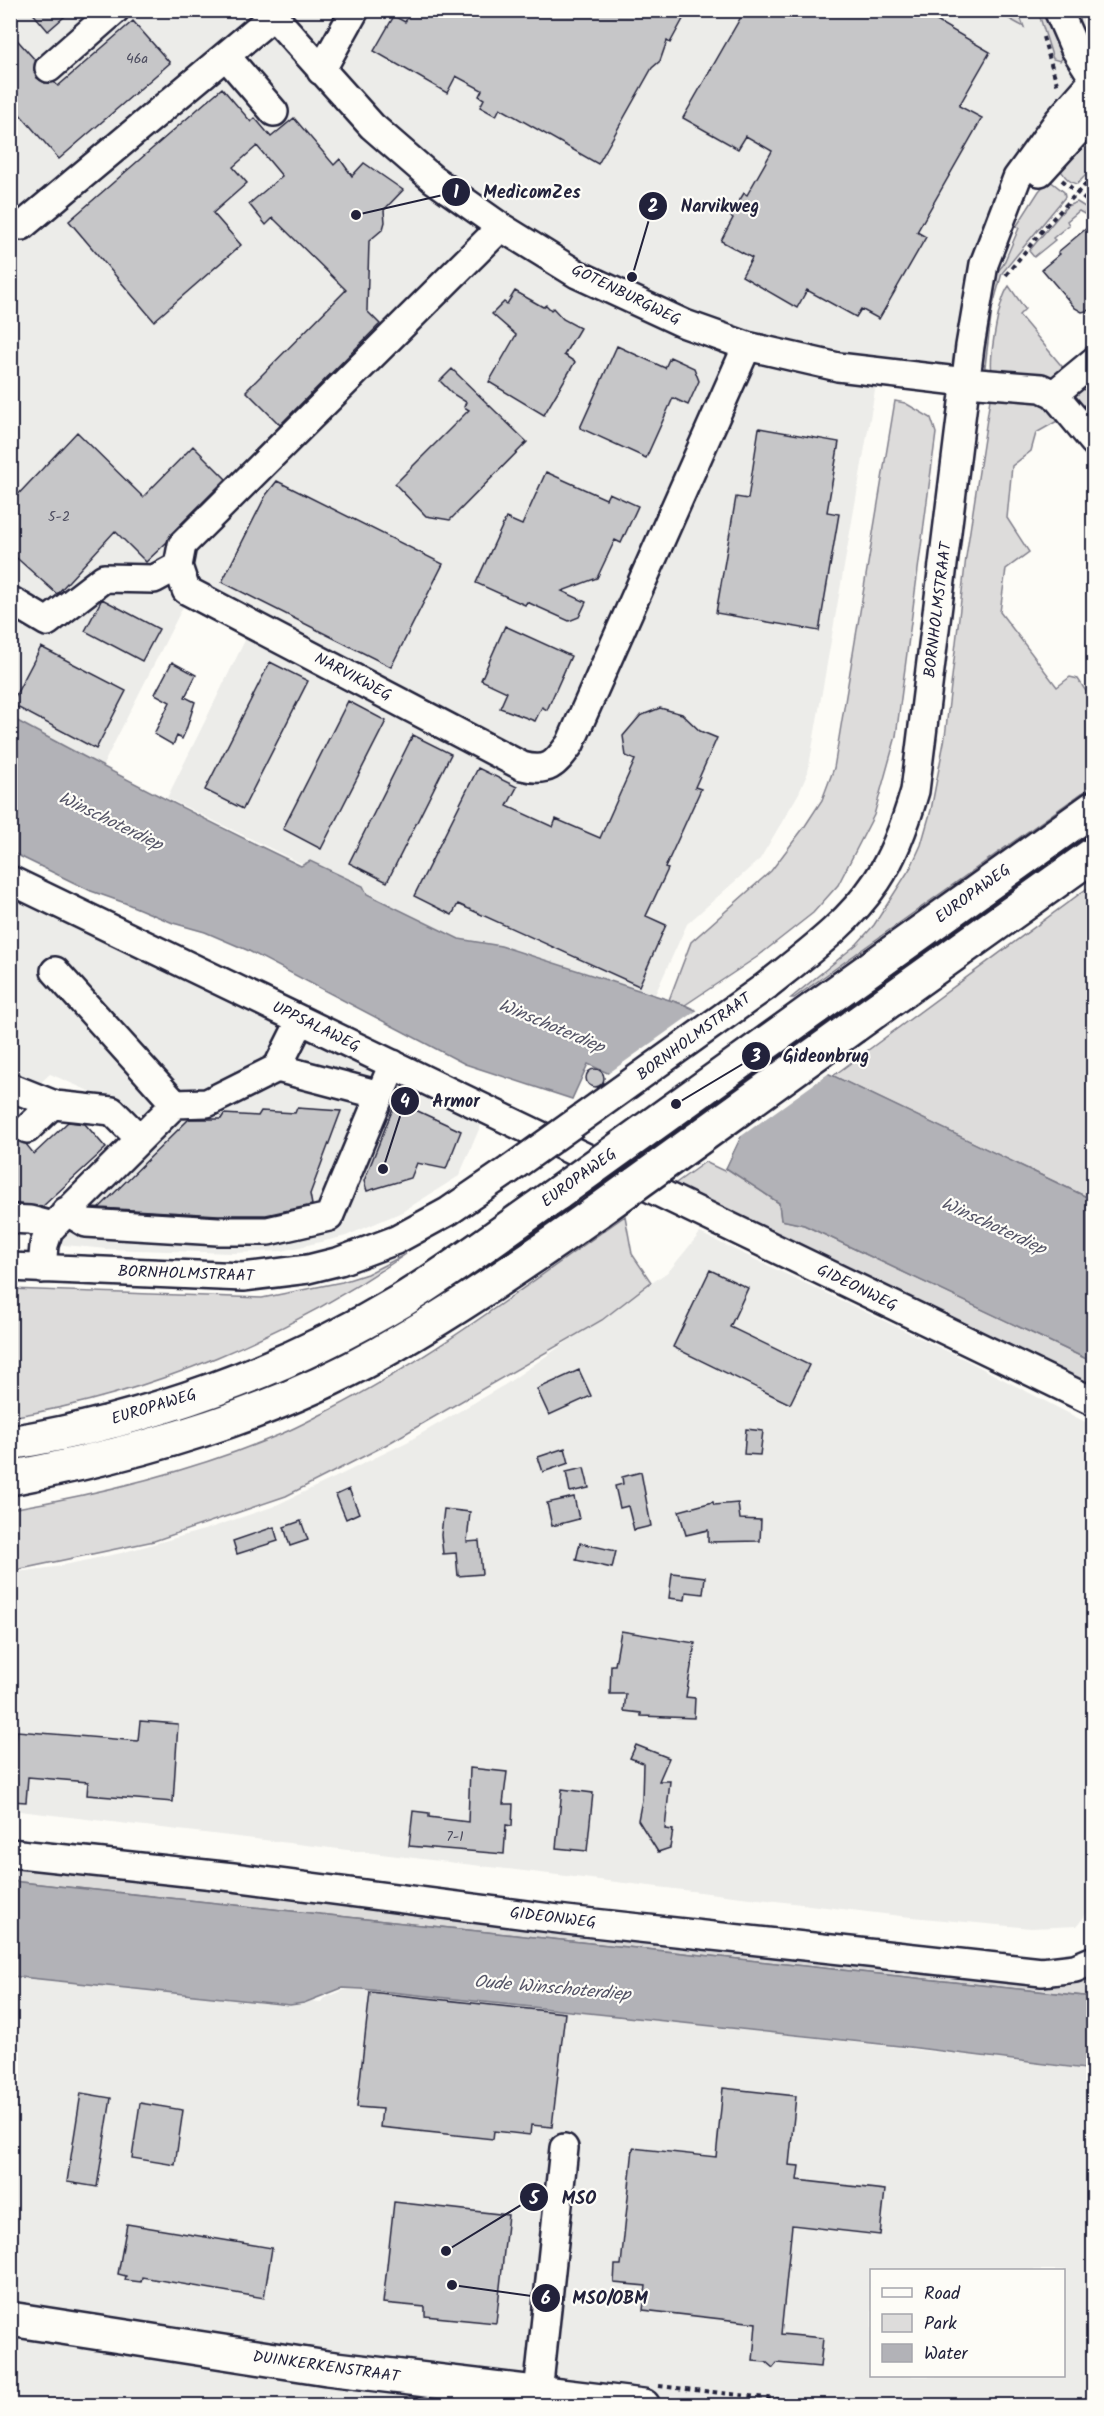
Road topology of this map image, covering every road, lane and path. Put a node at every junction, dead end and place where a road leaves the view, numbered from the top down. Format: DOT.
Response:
graph roads {
  1 [pos="115,10"];
  2 [pos="355,10"];
  3 [pos="1058,10"];
  4 [pos="271,13"];
  5 [pos="226,56"];
  6 [pos="49,68"];
  7 [pos="321,71"];
  8 [pos="1094,79"];
  9 [pos="274,112"];
  10 [pos="1094,113"];
  11 [pos="1001,220"];
  12 [pos="22,226"];
  13 [pos="501,227"];
  14 [pos="747,345"];
  15 [pos="1094,361"];
  16 [pos="966,382"];
  17 [pos="1054,394"];
  18 [pos="1094,442"];
  19 [pos="178,566"];
  20 [pos="10,600"];
  21 [pos="1094,808"];
  22 [pos="1094,854"];
  23 [pos="10,880"];
  24 [pos="55,972"];
  25 [pos="301,1020"];
  26 [pos="340,1038"];
  27 [pos="393,1064"];
  28 [pos="276,1068"];
  29 [pos="320,1080"];
  30 [pos="10,1087"];
  31 [pos="380,1095"];
  32 [pos="53,1104"];
  33 [pos="175,1104"];
  34 [pos="27,1129"];
  35 [pos="139,1138"];
  36 [pos="621,1174"];
  37 [pos="60,1218"];
  38 [pos="10,1219"];
  39 [pos="10,1267"];
  40 [pos="42,1269"];
  41 [pos="1094,1402"];
  42 [pos="10,1443"];
  43 [pos="10,1478"];
  44 [pos="10,1853"];
  45 [pos="1094,1960"];
  46 [pos="564,2148"];
  47 [pos="10,2319"];
  48 [pos="538,2393"];
  49 [pos="643,2406"];
  1 -- 6 [label="street"];
  2 -- 7 [label="street"];
  3 -- 8 [label="street"];
  4 -- 5 [label="street"];
  4 -- 7 [label="street, GOTENBURGWEG"];
  5 -- 9 [label="street"];
  5 -- 12 [label="street"];
  7 -- 13 [label="street, GOTENBURGWEG"];
  8 -- 11 [label="street, BORNHOLMSTRAAT"];
  10 -- 11 [label="street, BORNHOLMSTRAAT"];
  11 -- 16 [label="street, BORNHOLMSTRAAT"];
  13 -- 14 [label="street, GOTENBURGWEG"];
  13 -- 19 [label="street"];
  14 -- 16 [label="street, GOTENBURGWEG"];
  14 -- 19 [label="street, NARVIKWEG"];
  15 -- 17 [label="street"];
  16 -- 17 [label="street"];
  16 -- 40 [label="street, BORNHOLMSTRAAT, bridge"];
  17 -- 18 [label="street"];
  19 -- 20 [label="street"];
  21 -- 42 [label="main road, EUROPAWEG, bridge"];
  22 -- 43 [label="main road, bridge"];
  23 -- 25 [label="street, UPPSALAWEG"];
  24 -- 33 [label="street"];
  25 -- 26 [label="street, UPPSALAWEG"];
  25 -- 28 [label="street"];
  26 -- 27 [label="street, UPPSALAWEG"];
  26 -- 29 [label="street"];
  27 -- 31 [label="street"];
  27 -- 36 [label="street, UPPSALAWEG"];
  28 -- 29 [label="street"];
  28 -- 33 [label="street"];
  29 -- 31 [label="street"];
  30 -- 32 [label="street"];
  31 -- 37 [label="street"];
  32 -- 34 [label="street"];
  32 -- 35 [label="street"];
  33 -- 35 [label="street"];
  35 -- 37 [label="street"];
  36 -- 41 [label="street, GIDEONWEG"];
  37 -- 38 [label="street"];
  37 -- 40 [label="street"];
  39 -- 40 [label="street, BORNHOLMSTRAAT"];
  44 -- 45 [label="street, GIDEONWEG"];
  46 -- 48 [label="street"];
  47 -- 48 [label="main road, DUINKERKENSTRAAT"];
  48 -- 49 [label="main road, DUINKERKENSTRAAT"];
}
